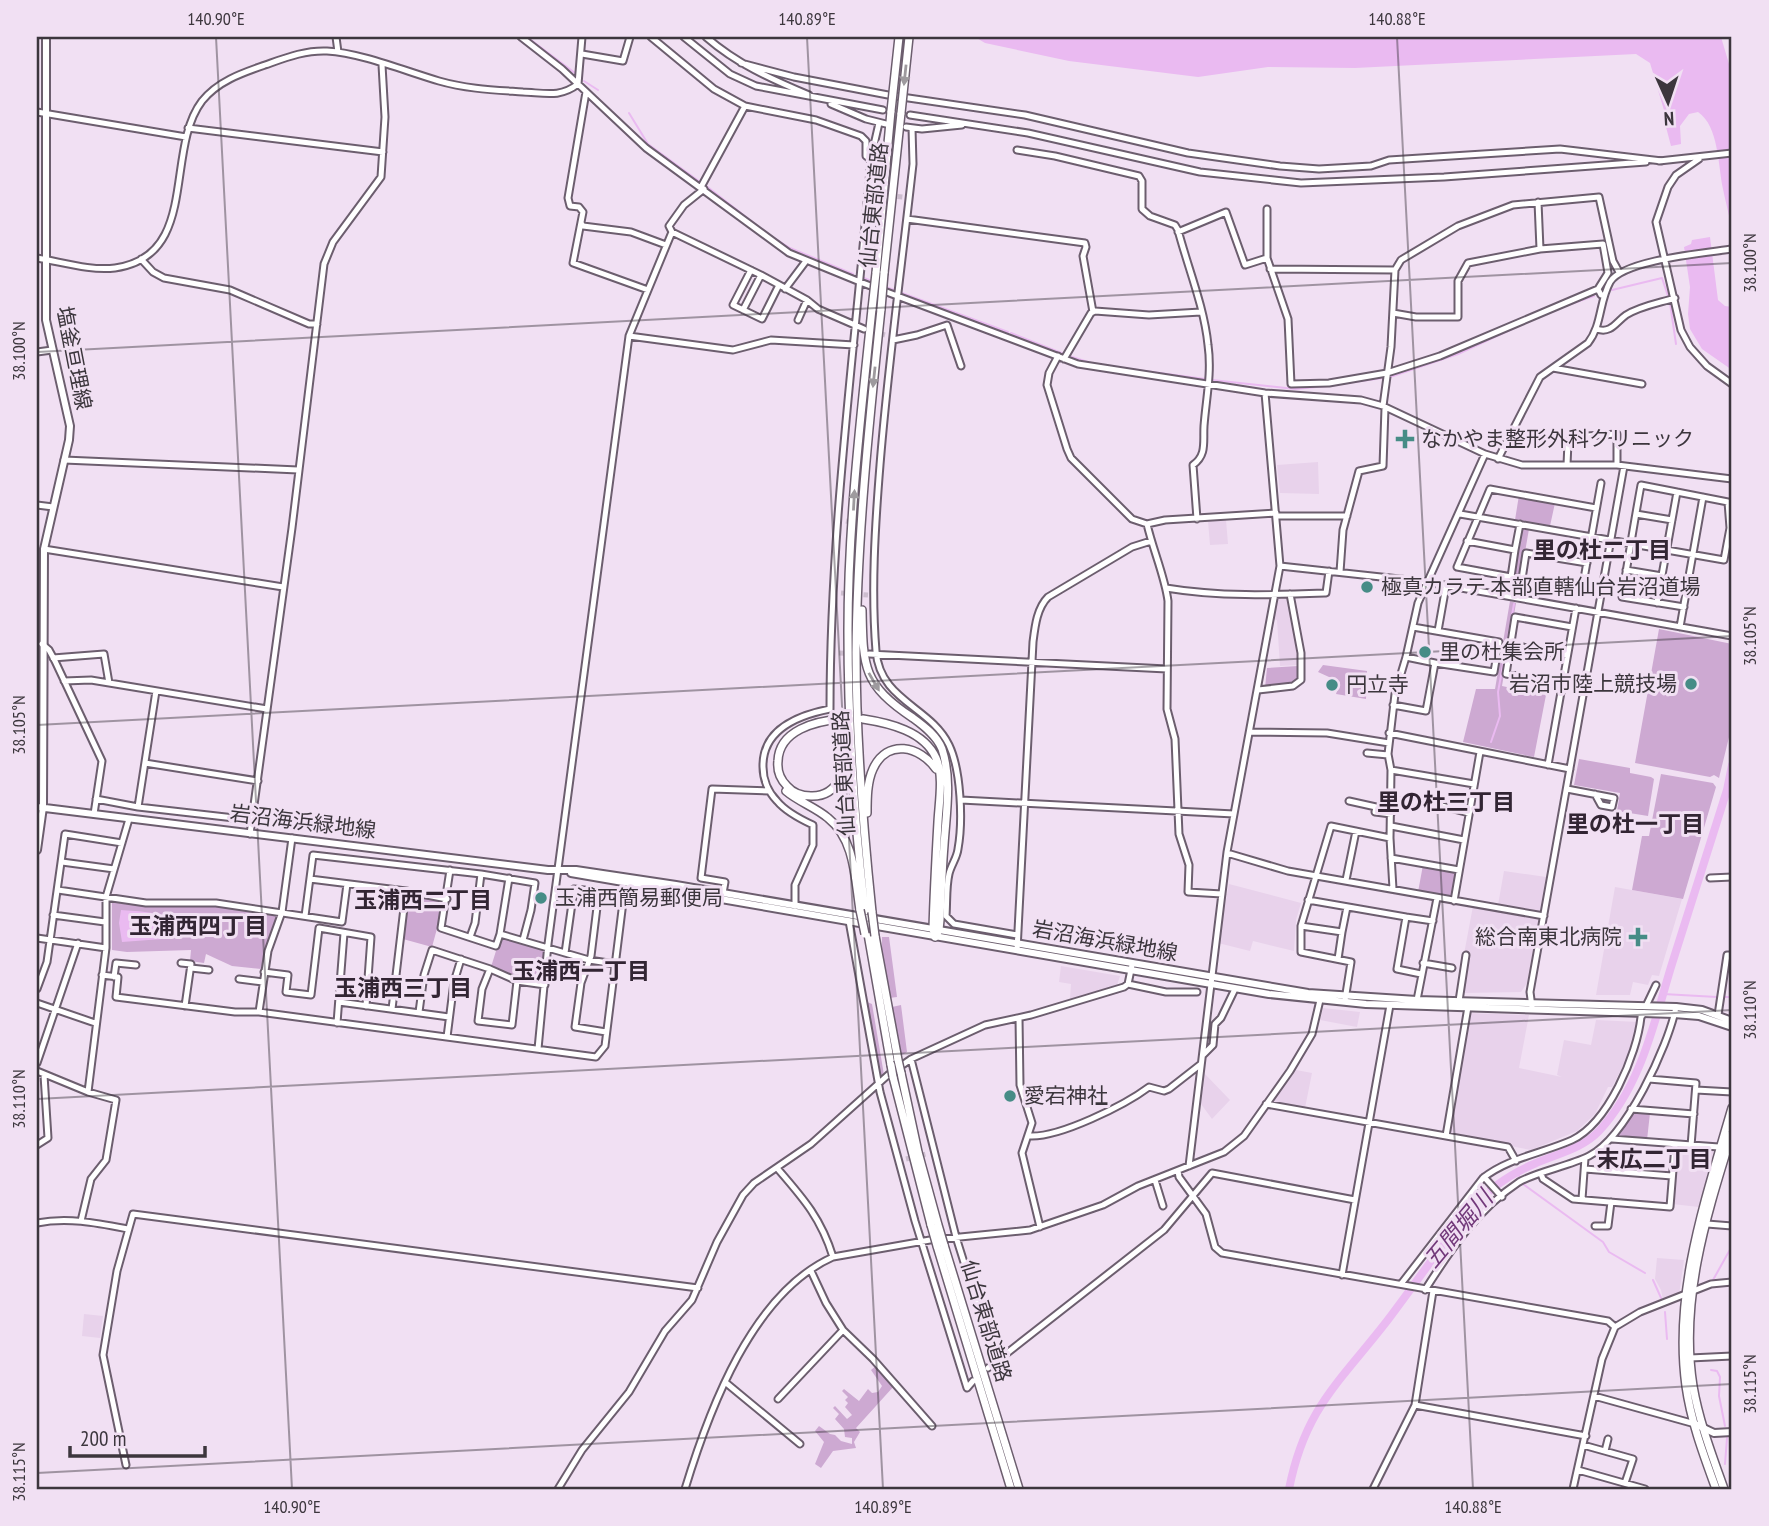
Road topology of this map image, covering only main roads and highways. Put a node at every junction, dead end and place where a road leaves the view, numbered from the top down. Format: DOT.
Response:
graph roads {
  1 [pos="46,37"];
  2 [pos="899,37"];
  3 [pos="909,37"];
  4 [pos="880,273"];
  5 [pos="876,309"];
  6 [pos="864,521"];
  7 [pos="849,587"];
  8 [pos="39,615"];
  9 [pos="40,648"];
  10 [pos="40,757"];
  11 [pos="943,759"];
  12 [pos="939,773"];
  13 [pos="40,807"];
  14 [pos="37,850"];
  15 [pos="558,871"];
  16 [pos="795,909"];
  17 [pos="866,911"];
  18 [pos="936,932"];
  19 [pos="869,935"];
  20 [pos="1211,981"];
  21 [pos="1345,1000"];
  22 [pos="1532,1006"];
  23 [pos="1672,1010"];
  24 [pos="1732,1021"];
  25 [pos="1732,1027"];
  26 [pos="894,1063"];
  27 [pos="1732,1108"];
  28 [pos="1732,1133"];
  29 [pos="1727,1148"];
  30 [pos="940,1245"];
  31 [pos="1688,1294"];
  32 [pos="1695,1424"];
  33 [pos="1703,1428"];
  34 [pos="1732,1432"];
  35 [pos="1011,1489"];
  36 [pos="1019,1489"];
  37 [pos="1716,1489"];
  38 [pos="1724,1489"];
  1 -- 8 [label="main road, 塩釜亘理線"];
  2 -- 4 [label="highway, 仙台東部道路, bridge"];
  3 -- 4 [label="highway, 仙台東部道路, one-way, bridge"];
  4 -- 5 [label="highway, 仙台東部道路, bridge"];
  5 -- 6 [label="highway, 仙台東部道路, one-way"];
  7 -- 5 [label="highway, 仙台東部道路, one-way"];
  6 -- 11 [label="highway, one-way"];
  6 -- 17 [label="highway, 仙台東部道路"];
  7 -- 17 [label="highway, 仙台東部道路"];
  7 -- 17 [label="highway"];
  8 -- 9 [label="main road, 塩釜亘理線"];
  9 -- 10 [label="main road, 塩釜亘理線"];
  10 -- 13 [label="main road, 塩釜亘理線"];
  11 -- 12 [label="highway"];
  11 -- 18 [label="highway"];
  12 -- 17 [label="highway"];
  12 -- 18 [label="highway"];
  13 -- 14 [label="main road, 塩釜亘理線"];
  13 -- 15 [label="main road, 岩沼海浜緑地線"];
  15 -- 16 [label="main road, 岩沼海浜緑地線"];
  15 -- 16 [label="main road, 岩沼海浜緑地線"];
  16 -- 18 [label="main road, 岩沼海浜緑地線"];
  16 -- 18 [label="main road, 岩沼海浜緑地線"];
  17 -- 19 [label="highway, 仙台東部道路, bridge"];
  18 -- 20 [label="main road, 岩沼海浜緑地線"];
  19 -- 26 [label="highway, 仙台東部道路"];
  19 -- 26 [label="highway, 仙台東部道路"];
  20 -- 21 [label="main road, 岩沼海浜緑地線"];
  20 -- 21 [label="main road, 岩沼海浜緑地線"];
  21 -- 22 [label="main road, 岩沼海浜緑地線"];
  21 -- 22 [label="main road, 岩沼海浜緑地線"];
  22 -- 23 [label="main road, 岩沼海浜緑地線"];
  23 -- 24 [label="main road"];
  23 -- 25 [label="main road"];
  26 -- 30 [label="highway, 仙台東部道路, bridge"];
  27 -- 29 [label="highway"];
  28 -- 29 [label="highway"];
  29 -- 31 [label="highway"];
  29 -- 31 [label="highway"];
  30 -- 35 [label="highway, 仙台東部道路"];
  30 -- 36 [label="highway, 仙台東部道路"];
  31 -- 32 [label="highway"];
  31 -- 33 [label="highway"];
  32 -- 33 [label="main road"];
  32 -- 37 [label="highway"];
  33 -- 34 [label="main road"];
  33 -- 38 [label="highway"];
}
